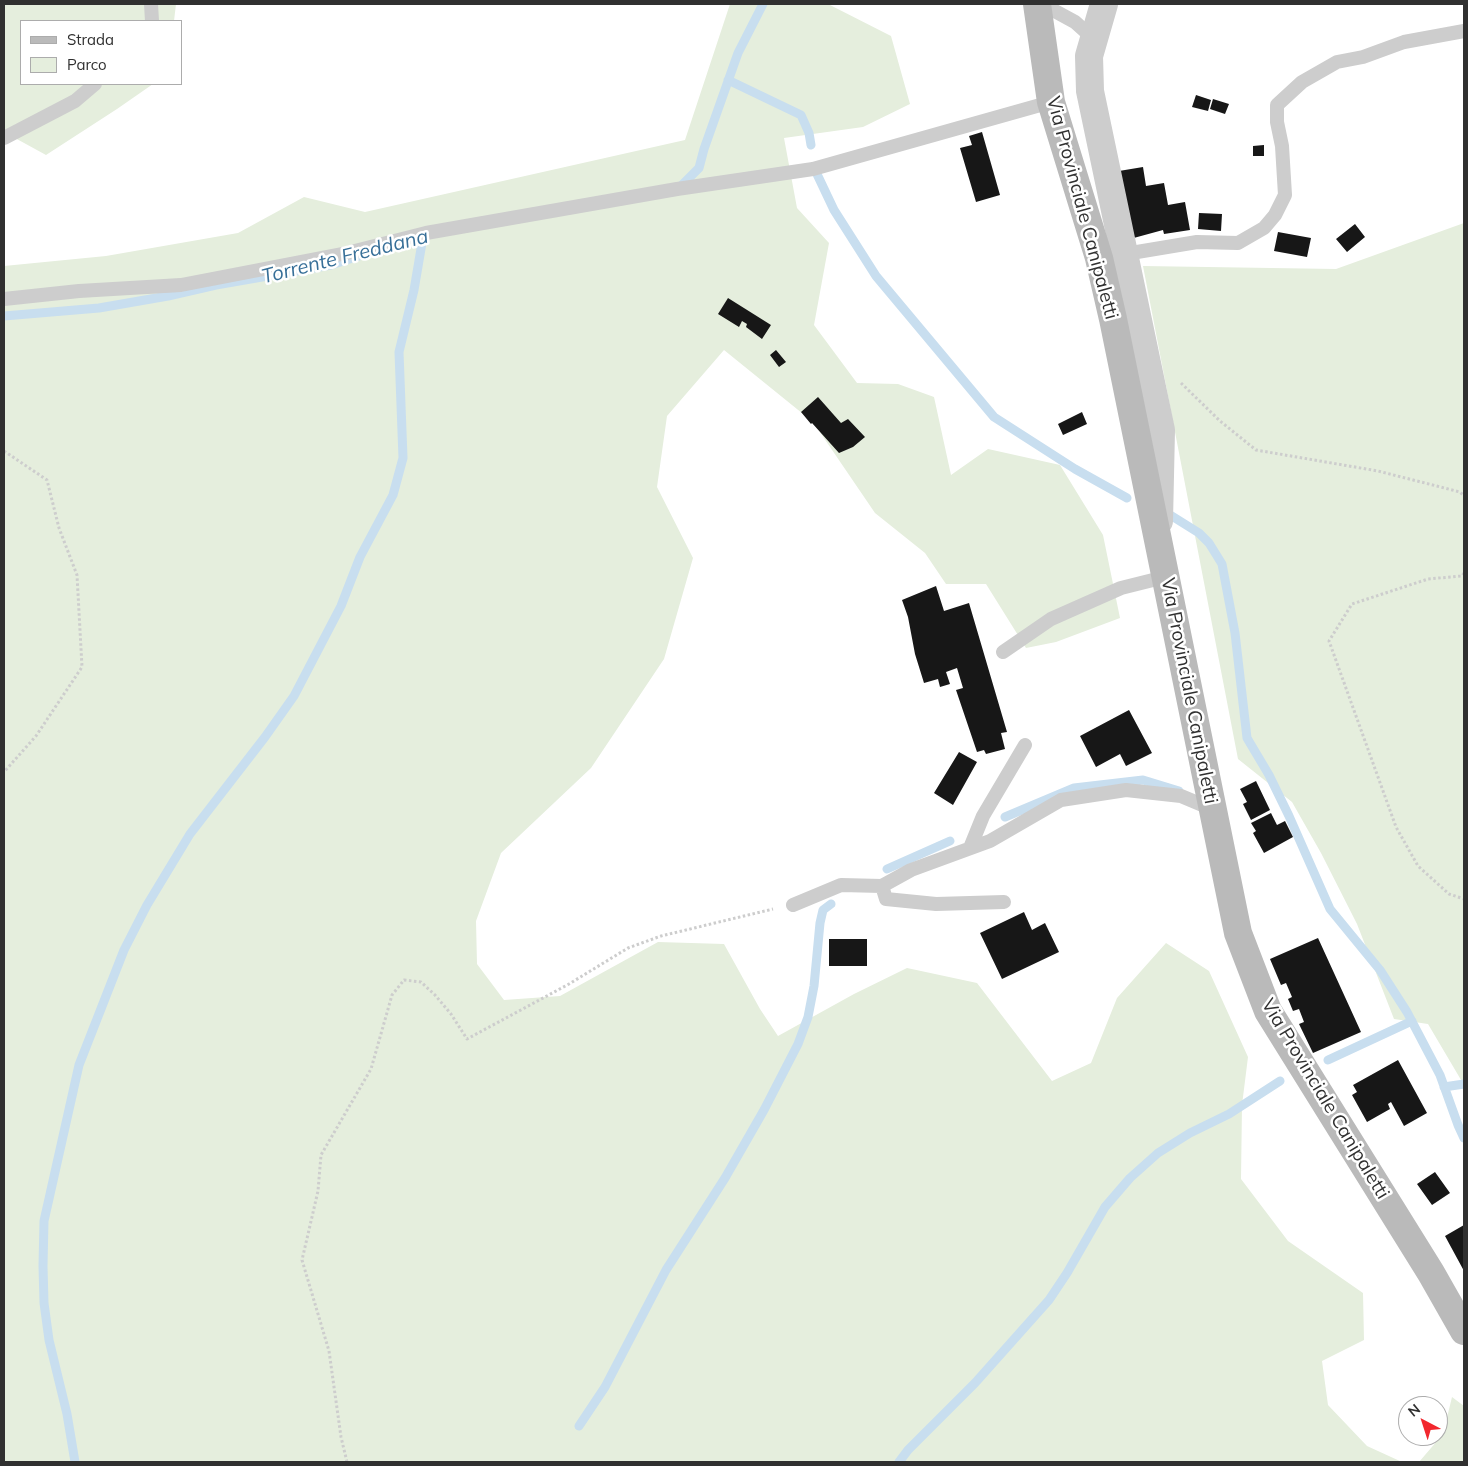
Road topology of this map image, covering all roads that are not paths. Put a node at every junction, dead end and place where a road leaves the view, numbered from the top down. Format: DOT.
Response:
graph roads {
  1 [pos="151,4"];
  2 [pos="1036,4"];
  3 [pos="1042,4"];
  4 [pos="1104,4"];
  5 [pos="152,20"];
  6 [pos="1464,30"];
  7 [pos="1095,40"];
  8 [pos="94,85"];
  9 [pos="1051,102"];
  10 [pos="4,138"];
  11 [pos="1125,254"];
  12 [pos="4,299"];
  13 [pos="1157,538"];
  14 [pos="1165,577"];
  15 [pos="1003,652"];
  16 [pos="1025,745"];
  17 [pos="1212,809"];
  18 [pos="970,848"];
  19 [pos="882,886"];
  20 [pos="1004,902"];
  21 [pos="793,904"];
  22 [pos="1464,1330"];
  1 -- 5 [label="lane"];
  2 -- 9 [label="main road, Via Provinciale Canipaletti"];
  3 -- 7 [label="lane"];
  4 -- 7 [label="street"];
  6 -- 11 [label="lane"];
  7 -- 11 [label="street"];
  8 -- 10 [label="lane"];
  9 -- 12 [label="lane"];
  9 -- 13 [label="main road, Via Provinciale Canipaletti"];
  11 -- 13 [label="street"];
  13 -- 14 [label="main road, Via Provinciale Canipaletti"];
  14 -- 15 [label="lane"];
  14 -- 17 [label="main road, Via Provinciale Canipaletti"];
  16 -- 18 [label="lane"];
  17 -- 18 [label="lane"];
  17 -- 22 [label="main road, Via Provinciale Canipaletti"];
  18 -- 19 [label="lane"];
  19 -- 20 [label="lane"];
  19 -- 21 [label="lane"];
}
